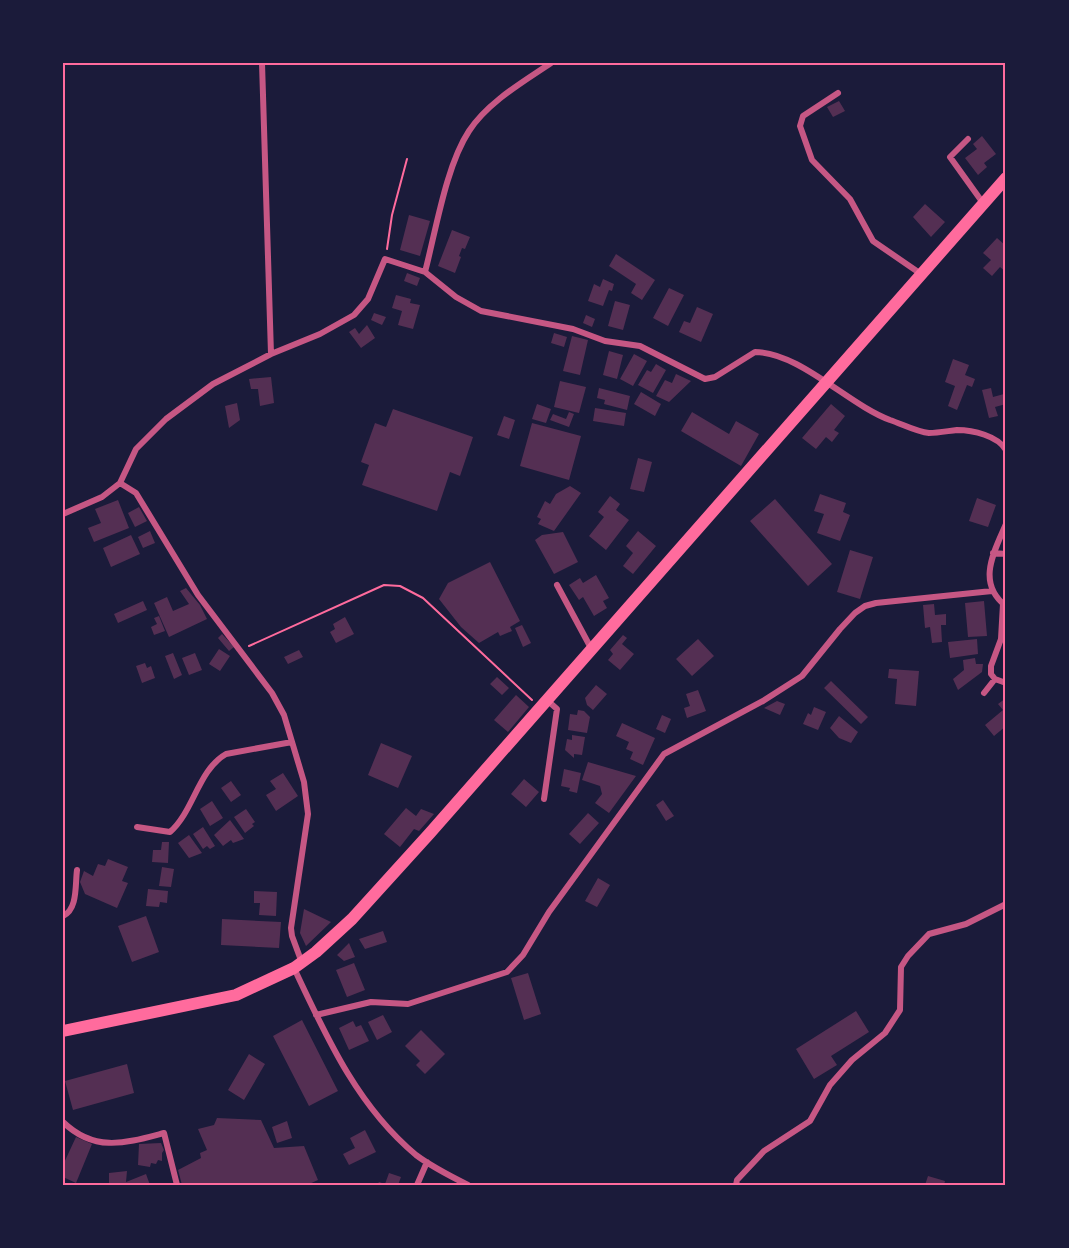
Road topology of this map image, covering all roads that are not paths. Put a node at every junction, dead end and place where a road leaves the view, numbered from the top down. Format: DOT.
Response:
graph roads {
  1 [pos="262,63"];
  2 [pos="550,63"];
  3 [pos="838,93"];
  4 [pos="968,139"];
  5 [pos="1006,178"];
  6 [pos="984,204"];
  7 [pos="424,272"];
  8 [pos="922,275"];
  9 [pos="270,354"];
  10 [pos="825,383"];
  11 [pos="1006,450"];
  12 [pos="120,483"];
  13 [pos="63,514"];
  14 [pos="1006,524"];
  15 [pos="993,553"];
  16 [pos="1006,554"];
  17 [pos="557,585"];
  18 [pos="992,591"];
  19 [pos="1005,605"];
  20 [pos="592,650"];
  21 [pos="995,679"];
  22 [pos="1006,683"];
  23 [pos="984,693"];
  24 [pos="544,705"];
  25 [pos="292,742"];
  26 [pos="544,799"];
  27 [pos="136,827"];
  28 [pos="77,870"];
  29 [pos="1006,904"];
  30 [pos="63,916"];
  31 [pos="298,966"];
  32 [pos="316,1015"];
  33 [pos="63,1031"];
  34 [pos="63,1122"];
  35 [pos="427,1162"];
  36 [pos="177,1185"];
  37 [pos="417,1185"];
  38 [pos="468,1185"];
  39 [pos="736,1185"];
  1 -- 9 [label="street"];
  2 -- 7 [label="street"];
  3 -- 8 [label="street"];
  4 -- 6 [label="street"];
  5 -- 6 [label="main road"];
  6 -- 8 [label="main road"];
  7 -- 9 [label="street"];
  7 -- 10 [label="street"];
  8 -- 10 [label="main road"];
  9 -- 12 [label="street"];
  10 -- 11 [label="street"];
  10 -- 20 [label="main road"];
  12 -- 13 [label="street"];
  12 -- 25 [label="street"];
  14 -- 15 [label="street"];
  15 -- 16 [label="street"];
  15 -- 18 [label="street"];
  17 -- 20 [label="street"];
  18 -- 19 [label="street"];
  18 -- 32 [label="street"];
  19 -- 21 [label="street"];
  20 -- 24 [label="main road"];
  21 -- 22 [label="street"];
  21 -- 23 [label="street"];
  24 -- 26 [label="street"];
  24 -- 31 [label="main road"];
  25 -- 27 [label="street"];
  25 -- 31 [label="street"];
  28 -- 30 [label="street"];
  29 -- 39 [label="street"];
  31 -- 32 [label="street"];
  31 -- 33 [label="main road"];
  32 -- 35 [label="street"];
  34 -- 36 [label="street"];
  35 -- 37 [label="street"];
  35 -- 38 [label="street"];
}
